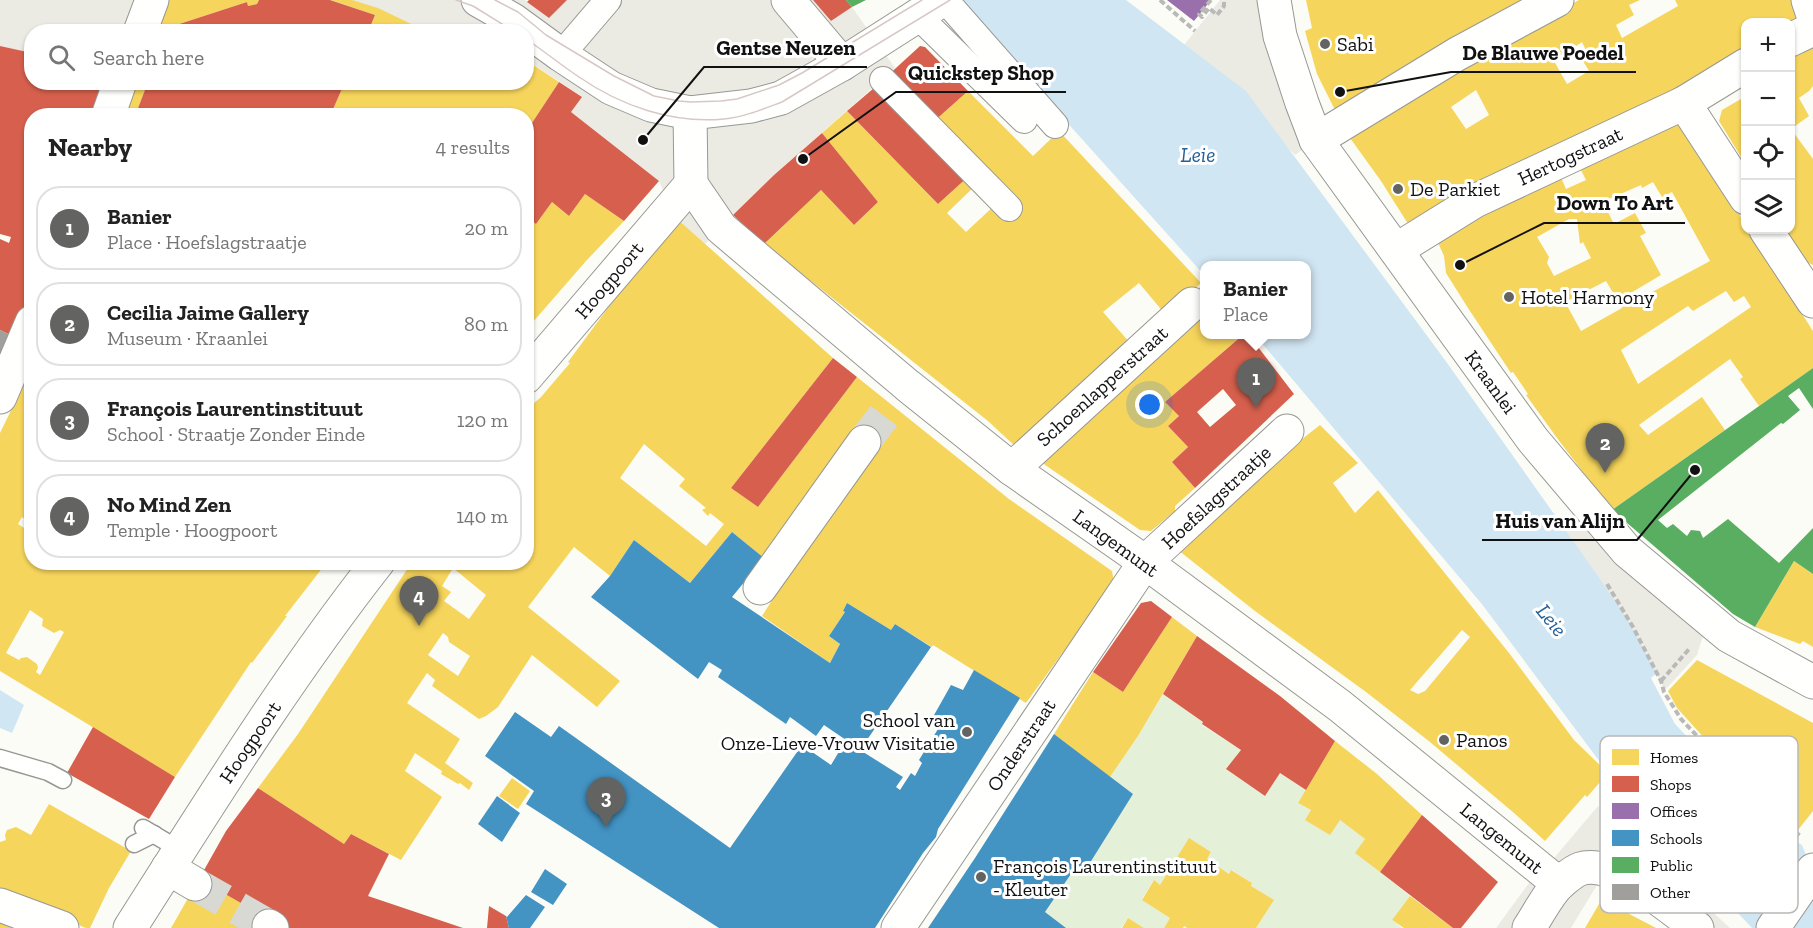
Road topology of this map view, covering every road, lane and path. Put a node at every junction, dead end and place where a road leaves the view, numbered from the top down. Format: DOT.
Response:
graph roads {
  1 [pos="152,0"];
  2 [pos="478,0"];
  3 [pos="608,0"];
  4 [pos="788,0"];
  5 [pos="1160,0"];
  6 [pos="1211,0"];
  7 [pos="1224,0"];
  8 [pos="1274,0"];
  9 [pos="1557,0"];
  10 [pos="1808,0"];
  11 [pos="934,5"];
  12 [pos="1813,15"];
  13 [pos="143,24"];
  14 [pos="519,24"];
  15 [pos="1813,29"];
  16 [pos="1195,31"];
  17 [pos="534,35"];
  18 [pos="1795,38"];
  19 [pos="553,49"];
  20 [pos="842,64"];
  21 [pos="1741,68"];
  22 [pos="883,80"];
  23 [pos="117,90"];
  24 [pos="1684,103"];
  25 [pos="111,108"];
  26 [pos="690,113"];
  27 [pos="1024,120"];
  28 [pos="1055,124"];
  29 [pos="1316,140"];
  30 [pos="691,184"];
  31 [pos="1741,190"];
  32 [pos="1009,208"];
  33 [pos="1769,234"];
  34 [pos="1396,250"];
  35 [pos="1813,302"];
  36 [pos="1192,304"];
  37 [pos="24,341"];
  38 [pos="534,368"];
  39 [pos="0,397"];
  40 [pos="1287,431"];
  41 [pos="864,442"];
  42 [pos="1012,469"];
  43 [pos="1145,562"];
  44 [pos="372,570"];
  45 [pos="760,588"];
  46 [pos="1712,622"];
  47 [pos="1813,682"];
  48 [pos="1697,736"];
  49 [pos="0,758"];
  50 [pos="63,780"];
  51 [pos="134,844"];
  52 [pos="168,853"];
  53 [pos="1600,869"];
  54 [pos="1813,870"];
  55 [pos="1559,884"];
  56 [pos="1798,892"];
  57 [pos="0,905"];
  58 [pos="1677,913"];
  59 [pos="1783,913"];
  60 [pos="62,928"];
  61 [pos="130,928"];
  62 [pos="898,928"];
  63 [pos="1529,928"];
  64 [pos="1697,928"];
  65 [pos="1773,928"];
  1 -- 13 [label="street"];
  2 -- 14 [label="street"];
  3 -- 19 [label="street"];
  4 -- 20 [label="street"];
  5 -- 16 [label="path"];
  6 -- 7 [label="path"];
  8 -- 29 [label="street, Kraanlei"];
  9 -- 29 [label="street"];
  10 -- 12 [label="street"];
  11 -- 20 [label="street"];
  11 -- 27 [label="street"];
  11 -- 28 [label="street"];
  15 -- 18 [label="street"];
  17 -- 19 [label="street"];
  19 -- 26 [label="street"];
  20 -- 26 [label="street"];
  21 -- 24 [label="street, Hertogstraat"];
  22 -- 32 [label="street"];
  23 -- 25 [label="street"];
  24 -- 31 [label="street"];
  24 -- 34 [label="street, Hertogstraat"];
  26 -- 30 [label="street"];
  29 -- 34 [label="street, Kraanlei"];
  30 -- 38 [label="street, Hoogpoort"];
  30 -- 42 [label="street, Langemunt"];
  33 -- 35 [label="street"];
  34 -- 46 [label="street, Kraanlei"];
  36 -- 42 [label="street, Schoenlapperstraat"];
  37 -- 39 [label="street"];
  40 -- 43 [label="street, Hoefslagstraatje"];
  41 -- 45 [label="street"];
  42 -- 43 [label="street, Langemunt"];
  43 -- 55 [label="street, Langemunt"];
  43 -- 62 [label="street, Onderstraat"];
  44 -- 52 [label="street, Hoogpoort"];
  46 -- 47 [label="street, Kraanlei"];
  46 -- 48 [label="path"];
  49 -- 50 [label="lane"];
  51 -- 52 [label="lane"];
  52 -- 61 [label="street, Hoogpoort"];
  53 -- 55 [label="street"];
  54 -- 56 [label="street"];
  55 -- 63 [label="street"];
  57 -- 60 [label="street"];
  58 -- 64 [label="street"];
  59 -- 65 [label="street"];
}
